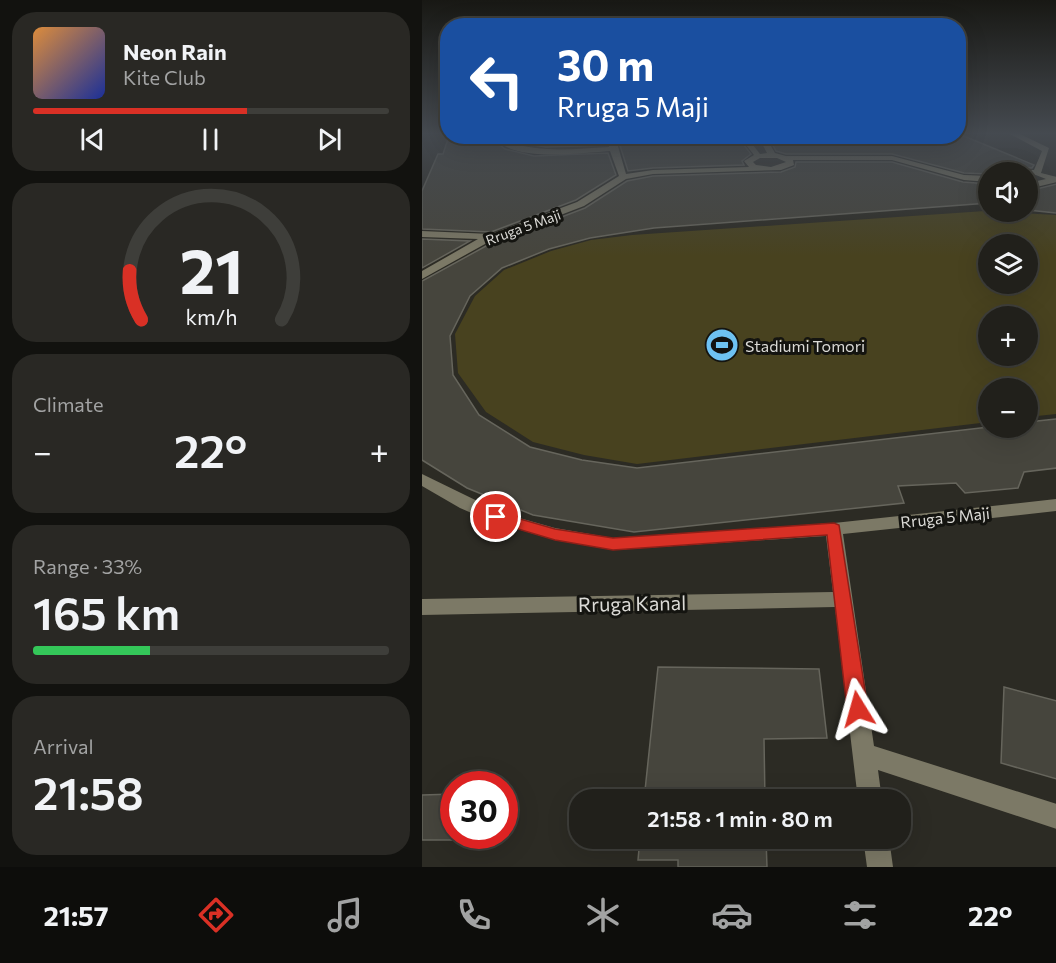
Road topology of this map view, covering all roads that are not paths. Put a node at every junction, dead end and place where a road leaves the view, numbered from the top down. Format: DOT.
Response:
graph roads {
  1 [pos="646,174"];
  2 [pos="951,174"];
  3 [pos="623,177"];
  4 [pos="978,178"];
  5 [pos="1050,182"];
  6 [pos="1056,189"];
  7 [pos="422,234"];
  8 [pos="493,237"];
  9 [pos="422,276"];
  10 [pos="422,479"];
  11 [pos="1056,505"];
  12 [pos="834,529"];
  13 [pos="842,599"];
  14 [pos="422,607"];
  15 [pos="864,754"];
  16 [pos="869,789"];
  17 [pos="1056,817"];
  18 [pos="878,849"];
  19 [pos="880,867"];
  1 -- 3 [label="street"];
  2 -- 4 [label="street"];
  3 -- 8 [label="street, Rruga 5 Maji"];
  5 -- 6 [label="street"];
  7 -- 8 [label="street"];
  8 -- 9 [label="street, Rruga 5 Maji"];
  10 -- 12 [label="street, Rruga 5 Maji"];
  11 -- 12 [label="street, Rruga 5 Maji"];
  12 -- 13 [label="street"];
  13 -- 14 [label="street, Rruga Kanal"];
  13 -- 15 [label="street"];
  15 -- 16 [label="street"];
  15 -- 17 [label="street"];
  18 -- 19 [label="street"];
}
